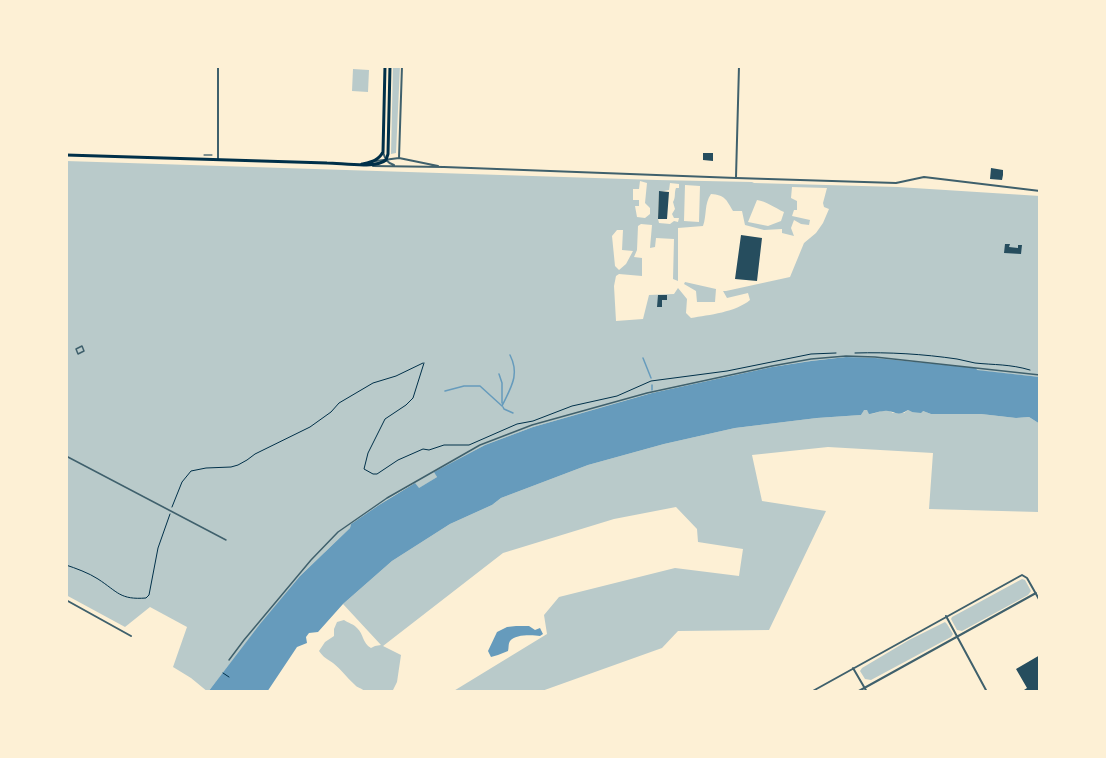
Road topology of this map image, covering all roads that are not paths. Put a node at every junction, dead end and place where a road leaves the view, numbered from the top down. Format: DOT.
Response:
graph roads {
  1 [pos="218,66"];
  2 [pos="385,66"];
  3 [pos="390,66"];
  4 [pos="402,66"];
  5 [pos="739,66"];
  6 [pos="388,151"];
  7 [pos="383,152"];
  8 [pos="66,155"];
  9 [pos="399,158"];
  10 [pos="218,159"];
  11 [pos="394,159"];
  12 [pos="386,160"];
  13 [pos="374,161"];
  14 [pos="360,164"];
  15 [pos="370,166"];
  16 [pos="400,167"];
  17 [pos="444,167"];
  18 [pos="736,178"];
  19 [pos="1040,191"];
  20 [pos="1040,375"];
  21 [pos="66,456"];
  22 [pos="226,540"];
  23 [pos="1036,593"];
  24 [pos="66,600"];
  25 [pos="1040,601"];
  26 [pos="946,616"];
  27 [pos="131,636"];
  28 [pos="957,637"];
  29 [pos="229,660"];
  30 [pos="853,669"];
  31 [pos="865,688"];
  32 [pos="811,692"];
  33 [pos="857,692"];
  34 [pos="867,692"];
  35 [pos="987,692"];
  1 -- 10 [label="street"];
  2 -- 7 [label="main road"];
  3 -- 6 [label="main road"];
  4 -- 9 [label="street"];
  5 -- 18 [label="street"];
  6 -- 11 [label="street"];
  6 -- 12 [label="main road"];
  7 -- 12 [label="street"];
  7 -- 13 [label="main road"];
  8 -- 10 [label="main road"];
  9 -- 11 [label="street"];
  9 -- 17 [label="street"];
  10 -- 14 [label="main road"];
  11 -- 12 [label="street"];
  12 -- 13 [label="street"];
  12 -- 15 [label="main road"];
  12 -- 16 [label="street"];
  13 -- 14 [label="main road"];
  14 -- 15 [label="main road"];
  15 -- 16 [label="street"];
  16 -- 17 [label="street"];
  17 -- 18 [label="street"];
  18 -- 19 [label="street"];
  20 -- 29 [label="street"];
  21 -- 22 [label="street"];
  23 -- 25 [label="street"];
  23 -- 26 [label="street"];
  23 -- 28 [label="street"];
  24 -- 27 [label="street"];
  26 -- 28 [label="street"];
  26 -- 30 [label="street"];
  28 -- 31 [label="street"];
  28 -- 35 [label="street"];
  30 -- 31 [label="street"];
  30 -- 32 [label="street"];
  31 -- 33 [label="street"];
  31 -- 34 [label="street"];
}
